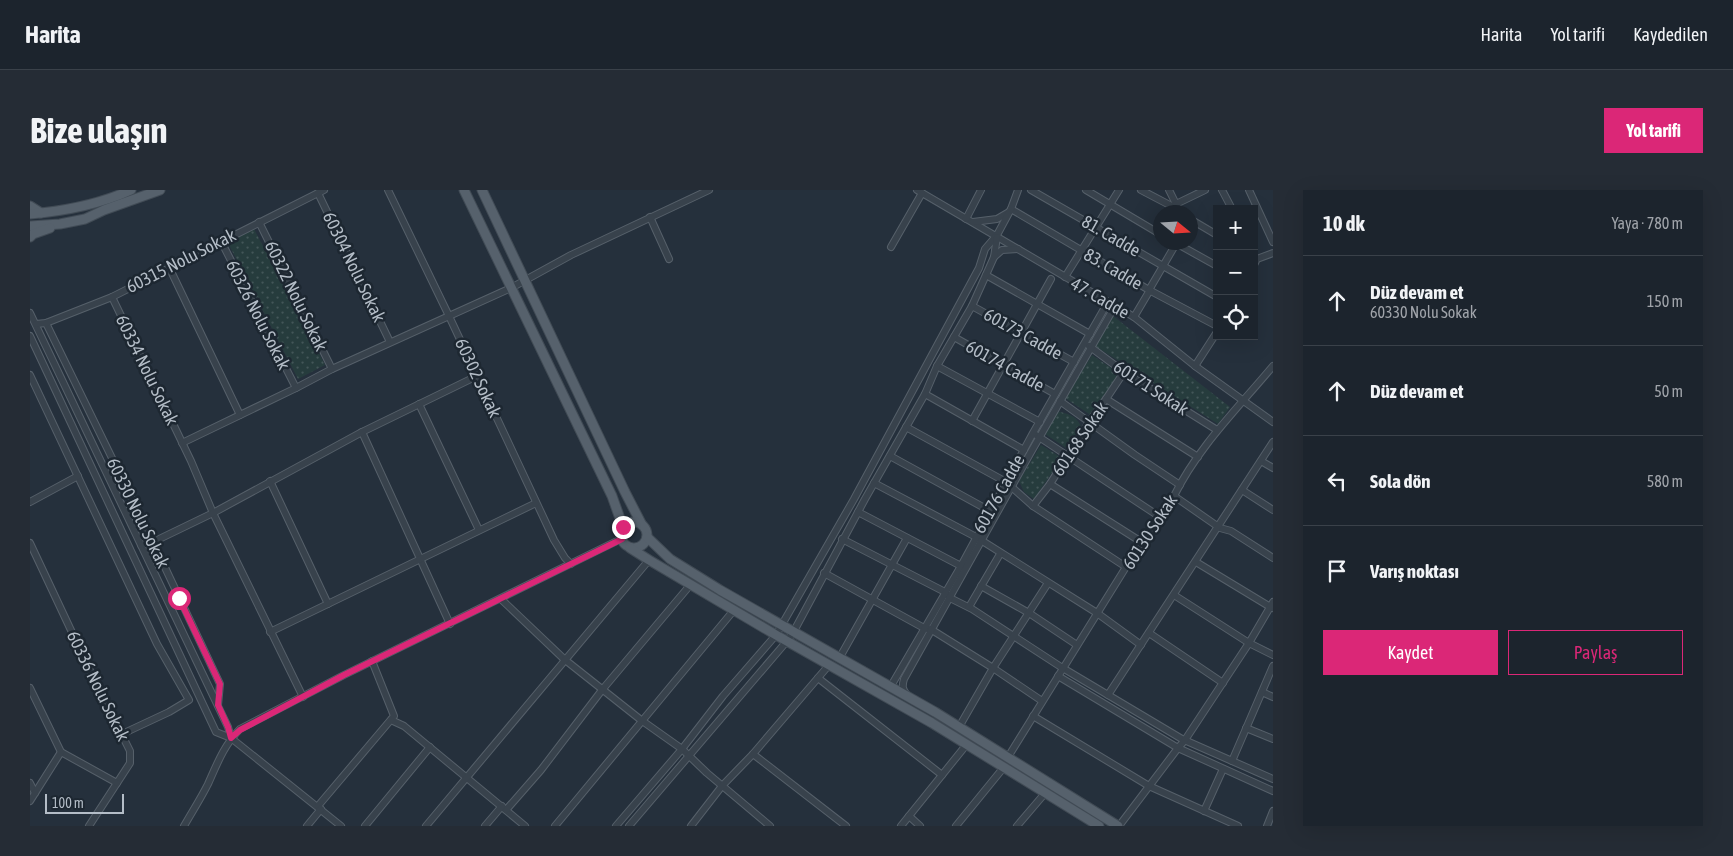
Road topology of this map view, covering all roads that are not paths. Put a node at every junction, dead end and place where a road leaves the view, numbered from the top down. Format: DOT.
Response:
graph roads {
  1 [pos="131,190"];
  2 [pos="160,190"];
  3 [pos="388,190"];
  4 [pos="464,190"];
  5 [pos="482,190"];
  6 [pos="709,190"];
  7 [pos="981,190"];
  8 [pos="1018,190"];
  9 [pos="1031,190"];
  10 [pos="1086,190"];
  11 [pos="1119,190"];
  12 [pos="1141,190"];
  13 [pos="1169,190"];
  14 [pos="1205,190"];
  15 [pos="1222,190"];
  16 [pos="1249,190"];
  17 [pos="321,191"];
  18 [pos="920,191"];
  19 [pos="1110,204"];
  20 [pos="1171,205"];
  21 [pos="1177,205"];
  22 [pos="1184,205"];
  23 [pos="1230,205"];
  24 [pos="30,206"];
  25 [pos="1010,210"];
  26 [pos="41,213"];
  27 [pos="30,214"];
  28 [pos="650,217"];
  29 [pos="969,220"];
  30 [pos="259,222"];
  31 [pos="60,224"];
  32 [pos="1198,224"];
  33 [pos="30,226"];
  34 [pos="1096,227"];
  35 [pos="1153,230"];
  36 [pos="1213,233"];
  37 [pos="997,235"];
  38 [pos="30,237"];
  39 [pos="221,241"];
  40 [pos="1273,242"];
  41 [pos="892,247"];
  42 [pos="1018,249"];
  43 [pos="1081,250"];
  44 [pos="1172,250"];
  45 [pos="1188,250"];
  46 [pos="1273,253"];
  47 [pos="994,257"];
  48 [pos="1258,258"];
  49 [pos="669,259"];
  50 [pos="1213,264"];
  51 [pos="1163,267"];
  52 [pos="169,268"];
  53 [pos="986,275"];
  54 [pos="1065,277"];
  55 [pos="1051,279"];
  56 [pos="525,280"];
  57 [pos="511,288"];
  58 [pos="1150,290"];
  59 [pos="1213,295"];
  60 [pos="112,297"];
  61 [pos="1108,302"];
  62 [pos="1037,304"];
  63 [pos="972,306"];
  64 [pos="1115,306"];
  65 [pos="30,313"];
  66 [pos="449,316"];
  67 [pos="1134,317"];
  68 [pos="46,323"];
  69 [pos="36,324"];
  70 [pos="1213,324"];
  71 [pos="1021,332"];
  72 [pos="1090,334"];
  73 [pos="30,336"];
  74 [pos="954,337"];
  75 [pos="1213,338"];
  76 [pos="390,342"];
  77 [pos="1088,346"];
  78 [pos="1074,362"];
  79 [pos="1003,364"];
  80 [pos="937,366"];
  81 [pos="1195,366"];
  82 [pos="1273,366"];
  83 [pos="332,369"];
  84 [pos="1124,372"];
  85 [pos="30,375"];
  86 [pos="477,376"];
  87 [pos="296,388"];
  88 [pos="925,394"];
  89 [pos="987,394"];
  90 [pos="1056,394"];
  91 [pos="1106,399"];
  92 [pos="1244,400"];
  93 [pos="1060,401"];
  94 [pos="419,404"];
  95 [pos="240,415"];
  96 [pos="972,421"];
  97 [pos="1040,422"];
  98 [pos="1088,422"];
  99 [pos="1273,422"];
  100 [pos="906,427"];
  101 [pos="1218,430"];
  102 [pos="362,432"];
  103 [pos="1036,435"];
  104 [pos="1273,442"];
  105 [pos="182,443"];
  106 [pos="1024,450"];
  107 [pos="890,456"];
  108 [pos="1068,457"];
  109 [pos="1198,457"];
  110 [pos="1261,461"];
  111 [pos="1273,468"];
  112 [pos="78,476"];
  113 [pos="270,481"];
  114 [pos="874,483"];
  115 [pos="1050,484"];
  116 [pos="1180,484"];
  117 [pos="1009,485"];
  118 [pos="1242,490"];
  119 [pos="1174,496"];
  120 [pos="30,502"];
  121 [pos="536,502"];
  122 [pos="1033,506"];
  123 [pos="1273,510"];
  124 [pos="990,511"];
  125 [pos="212,512"];
  126 [pos="858,512"];
  127 [pos="1160,517"];
  128 [pos="642,525"];
  129 [pos="623,527"];
  130 [pos="1218,527"];
  131 [pos="478,530"];
  132 [pos="647,537"];
  133 [pos="907,538"];
  134 [pos="622,539"];
  135 [pos="842,540"];
  136 [pos="978,540"];
  137 [pos="153,542"];
  138 [pos="30,543"];
  139 [pos="1142,543"];
  140 [pos="141,545"];
  141 [pos="630,548"];
  142 [pos="1000,554"];
  143 [pos="1273,558"];
  144 [pos="420,559"];
  145 [pos="649,560"];
  146 [pos="1196,562"];
  147 [pos="571,564"];
  148 [pos="892,565"];
  149 [pos="961,566"];
  150 [pos="1126,567"];
  151 [pos="824,573"];
  152 [pos="1048,583"];
  153 [pos="691,584"];
  154 [pos="981,586"];
  155 [pos="947,595"];
  156 [pos="1174,595"];
  157 [pos="873,598"];
  158 [pos="501,599"];
  159 [pos="328,604"];
  160 [pos="1272,606"];
  161 [pos="969,607"];
  162 [pos="734,610"];
  163 [pos="1029,613"];
  164 [pos="1097,613"];
  165 [pos="450,624"];
  166 [pos="782,625"];
  167 [pos="924,628"];
  168 [pos="932,630"];
  169 [pos="794,631"];
  170 [pos="270,632"];
  171 [pos="1149,633"];
  172 [pos="776,635"];
  173 [pos="1014,636"];
  174 [pos="787,641"];
  175 [pos="1249,643"];
  176 [pos="1077,645"];
  177 [pos="1141,645"];
  178 [pos="1273,655"];
  179 [pos="840,657"];
  180 [pos="564,659"];
  181 [pos="372,661"];
  182 [pos="829,665"];
  183 [pos="1273,666"];
  184 [pos="993,668"];
  185 [pos="1063,668"];
  186 [pos="1058,676"];
  187 [pos="818,678"];
  188 [pos="1223,682"];
  189 [pos="891,686"];
  190 [pos="30,688"];
  191 [pos="602,690"];
  192 [pos="1262,692"];
  193 [pos="1108,695"];
  194 [pos="908,696"];
  195 [pos="302,697"];
  196 [pos="1273,697"];
  197 [pos="1042,702"];
  198 [pos="218,705"];
  199 [pos="1033,716"];
  200 [pos="391,720"];
  201 [pos="641,720"];
  202 [pos="959,727"];
  203 [pos="1246,728"];
  204 [pos="122,734"];
  205 [pos="231,738"];
  206 [pos="1273,739"];
  207 [pos="1185,740"];
  208 [pos="967,744"];
  209 [pos="430,747"];
  210 [pos="1178,748"];
  211 [pos="682,749"];
  212 [pos="61,752"];
  213 [pos="753,754"];
  214 [pos="689,755"];
  215 [pos="1008,757"];
  216 [pos="1232,761"];
  217 [pos="1004,767"];
  218 [pos="1224,769"];
  219 [pos="942,775"];
  220 [pos="467,777"];
  221 [pos="1273,779"];
  222 [pos="30,783"];
  223 [pos="117,783"];
  224 [pos="722,786"];
  225 [pos="1149,786"];
  226 [pos="1273,791"];
  227 [pos="1046,792"];
  228 [pos="35,793"];
  229 [pos="30,801"];
  230 [pos="320,808"];
  231 [pos="504,808"];
  232 [pos="1204,811"];
  233 [pos="1273,812"];
  234 [pos="909,816"];
  235 [pos="89,826"];
  236 [pos="184,826"];
  237 [pos="307,826"];
  238 [pos="341,826"];
  239 [pos="365,826"];
  240 [pos="426,826"];
  241 [pos="485,826"];
  242 [pos="525,826"];
  243 [pos="555,826"];
  244 [pos="616,826"];
  245 [pos="628,826"];
  246 [pos="691,826"];
  247 [pos="770,826"];
  248 [pos="846,826"];
  249 [pos="901,826"];
  250 [pos="920,826"];
  251 [pos="956,826"];
  252 [pos="1017,826"];
  253 [pos="1099,826"];
  254 [pos="1119,826"];
  255 [pos="1238,826"];
  256 [pos="1267,826"];
  1 -- 26 [label="main road"];
  2 -- 31 [label="main road"];
  3 -- 66 [label="street, 60302 Sokak"];
  4 -- 57 [label="main road"];
  5 -- 56 [label="main road"];
  6 -- 28 [label="street"];
  7 -- 29 [label="street"];
  8 -- 25 [label="street"];
  9 -- 34 [label="street, 81. Cadde"];
  10 -- 19 [label="street"];
  11 -- 19 [label="street"];
  12 -- 20 [label="street"];
  13 -- 21 [label="street"];
  14 -- 22 [label="street"];
  15 -- 23 [label="street"];
  16 -- 40 [label="street"];
  17 -- 30 [label="street, 60315 Nolu Sokak"];
  17 -- 76 [label="street, 60304 Nolu Sokak"];
  18 -- 29 [label="street, 47. Cadde"];
  18 -- 41 [label="street"];
  19 -- 34 [label="street"];
  19 -- 35 [label="street"];
  24 -- 26 [label="main road"];
  25 -- 29 [label="street"];
  25 -- 37 [label="street"];
  25 -- 43 [label="street, 83. Cadde"];
  26 -- 27 [label="main road"];
  28 -- 49 [label="street"];
  28 -- 56 [label="street"];
  29 -- 37 [label="street, 47. Cadde"];
  30 -- 39 [label="street, 60315 Nolu Sokak"];
  30 -- 83 [label="street, 60322 Nolu Sokak"];
  31 -- 33 [label="main road"];
  31 -- 38 [label="main road"];
  32 -- 36 [label="street"];
  34 -- 43 [label="street"];
  34 -- 51 [label="street, 81. Cadde"];
  37 -- 42 [label="street, 47. Cadde"];
  37 -- 47 [label="street"];
  37 -- 166 [label="street"];
  39 -- 52 [label="street, 60315 Nolu Sokak"];
  39 -- 87 [label="street, 60326 Nolu Sokak"];
  42 -- 47 [label="street"];
  42 -- 54 [label="street, 47. Cadde"];
  43 -- 54 [label="street"];
  43 -- 58 [label="street, 83. Cadde"];
  44 -- 51 [label="street"];
  45 -- 50 [label="street"];
  46 -- 48 [label="street"];
  47 -- 53 [label="street"];
  51 -- 58 [label="street"];
  51 -- 59 [label="street, 81. Cadde"];
  52 -- 60 [label="street, 60315 Nolu Sokak"];
  52 -- 95 [label="street"];
  53 -- 62 [label="street"];
  53 -- 63 [label="street"];
  54 -- 61 [label="street, 47. Cadde"];
  55 -- 62 [label="street"];
  56 -- 57 [label="street"];
  56 -- 128 [label="main road"];
  57 -- 66 [label="street"];
  57 -- 129 [label="main road"];
  58 -- 67 [label="street"];
  58 -- 70 [label="street, 83. Cadde"];
  60 -- 68 [label="street, 60315 Nolu Sokak"];
  60 -- 105 [label="street, 60334 Nolu Sokak"];
  61 -- 64 [label="street, 47. Cadde"];
  61 -- 72 [label="street, 60176 Cadde"];
  62 -- 71 [label="street"];
  62 -- 72 [label="street"];
  63 -- 71 [label="street, 60173 Cadde"];
  63 -- 74 [label="street"];
  64 -- 67 [label="street, 47. Cadde"];
  64 -- 77 [label="street"];
  65 -- 69 [label="street"];
  66 -- 76 [label="street"];
  66 -- 86 [label="street, 60302 Sokak"];
  67 -- 81 [label="street, 47. Cadde"];
  68 -- 69 [label="street, 60315 Nolu Sokak"];
  68 -- 137 [label="street, 60330 Nolu Sokak"];
  69 -- 140 [label="street"];
  71 -- 78 [label="street, 60173 Cadde"];
  71 -- 79 [label="street"];
  72 -- 77 [label="street, 60176 Cadde"];
  73 -- 205 [label="street"];
  74 -- 79 [label="street, 60174 Cadde"];
  74 -- 80 [label="street"];
  75 -- 81 [label="street"];
  76 -- 83 [label="street"];
  77 -- 78 [label="street, 60176 Cadde"];
  77 -- 84 [label="street, 60171 Sokak"];
  77 -- 93 [label="street"];
  78 -- 90 [label="street, 60176 Cadde"];
  79 -- 89 [label="street"];
  79 -- 90 [label="street, 60174 Cadde"];
  80 -- 88 [label="street"];
  80 -- 89 [label="street"];
  81 -- 92 [label="street, 47. Cadde"];
  82 -- 92 [label="street, 60130 Sokak"];
  83 -- 87 [label="street"];
  84 -- 91 [label="street, 60168 Sokak"];
  84 -- 101 [label="street, 60171 Sokak"];
  85 -- 112 [label="street"];
  86 -- 94 [label="street"];
  86 -- 121 [label="street, 60302 Sokak"];
  87 -- 95 [label="street"];
  88 -- 96 [label="street"];
  88 -- 100 [label="street"];
  89 -- 96 [label="street"];
  89 -- 97 [label="street"];
  90 -- 97 [label="street, 60176 Cadde"];
  91 -- 98 [label="street, 60168 Sokak"];
  91 -- 109 [label="street"];
  92 -- 99 [label="street, 47. Cadde"];
  92 -- 101 [label="street, 60130 Sokak"];
  93 -- 98 [label="street"];
  93 -- 103 [label="street"];
  94 -- 102 [label="street"];
  94 -- 131 [label="street"];
  95 -- 105 [label="street"];
  96 -- 106 [label="street"];
  97 -- 103 [label="street, 60176 Cadde"];
  98 -- 108 [label="street, 60168 Sokak"];
  98 -- 116 [label="street"];
  100 -- 107 [label="street"];
  100 -- 117 [label="street"];
  101 -- 109 [label="street, 60130 Sokak"];
  102 -- 113 [label="street"];
  102 -- 144 [label="street"];
  103 -- 106 [label="street, 60176 Cadde"];
  103 -- 108 [label="street"];
  103 -- 117 [label="street"];
  104 -- 110 [label="street"];
  105 -- 125 [label="street, 60334 Nolu Sokak"];
  106 -- 117 [label="street, 60176 Cadde"];
  107 -- 114 [label="street"];
  107 -- 124 [label="street"];
  108 -- 115 [label="street, 60168 Sokak"];
  108 -- 127 [label="street"];
  109 -- 116 [label="street, 60130 Sokak"];
  110 -- 111 [label="street"];
  110 -- 118 [label="street"];
  112 -- 120 [label="street"];
  112 -- 204 [label="street"];
  113 -- 125 [label="street"];
  113 -- 159 [label="street"];
  114 -- 126 [label="street"];
  114 -- 136 [label="street"];
  115 -- 122 [label="street, 60168 Sokak"];
  115 -- 139 [label="street"];
  116 -- 119 [label="street, 60130 Sokak"];
  117 -- 122 [label="street"];
  117 -- 124 [label="street, 60176 Cadde"];
  117 -- 136 [label="street"];
  118 -- 123 [label="street"];
  118 -- 130 [label="street"];
  119 -- 127 [label="street, 60130 Sokak"];
  119 -- 130 [label="street"];
  121 -- 131 [label="street"];
  121 -- 147 [label="street, 60302 Sokak"];
  122 -- 150 [label="street"];
  124 -- 136 [label="street, 60176 Cadde"];
  125 -- 137 [label="street"];
  125 -- 170 [label="street, 60334 Nolu Sokak"];
  126 -- 133 [label="street"];
  126 -- 135 [label="street"];
  127 -- 139 [label="street, 60130 Sokak"];
  128 -- 129 [label="main road"];
  128 -- 132 [label="main road"];
  129 -- 134 [label="main road"];
  130 -- 143 [label="street"];
  130 -- 146 [label="street"];
  131 -- 144 [label="street"];
  132 -- 141 [label="main road"];
  132 -- 166 [label="main road"];
  133 -- 148 [label="street"];
  133 -- 149 [label="street"];
  134 -- 141 [label="main road"];
  134 -- 147 [label="street"];
  135 -- 148 [label="street"];
  135 -- 151 [label="street"];
  136 -- 142 [label="street"];
  136 -- 149 [label="street, 60176 Cadde"];
  136 -- 155 [label="street"];
  137 -- 140 [label="street"];
  137 -- 198 [label="street, 60330 Nolu Sokak"];
  138 -- 204 [label="street, 60336 Nolu Sokak"];
  139 -- 150 [label="street, 60130 Sokak"];
  140 -- 198 [label="street"];
  141 -- 145 [label="main road"];
  142 -- 152 [label="street"];
  142 -- 154 [label="street"];
  144 -- 159 [label="street"];
  144 -- 165 [label="street"];
  145 -- 153 [label="main road"];
  145 -- 180 [label="street"];
  146 -- 156 [label="street"];
  146 -- 160 [label="street"];
  147 -- 158 [label="street"];
  148 -- 155 [label="street"];
  148 -- 157 [label="street"];
  149 -- 155 [label="street, 60176 Cadde"];
  150 -- 164 [label="street, 60130 Sokak"];
  151 -- 157 [label="street"];
  151 -- 169 [label="street"];
  152 -- 163 [label="street"];
  152 -- 164 [label="street"];
  153 -- 162 [label="main road"];
  153 -- 191 [label="street"];
  154 -- 161 [label="street"];
  154 -- 163 [label="street"];
  155 -- 161 [label="street"];
  155 -- 167 [label="street, 60176 Cadde"];
  155 -- 168 [label="street"];
  156 -- 171 [label="street"];
  156 -- 175 [label="street"];
  157 -- 167 [label="street"];
  157 -- 179 [label="street"];
  158 -- 165 [label="street"];
  158 -- 180 [label="street"];
  159 -- 170 [label="street"];
  160 -- 175 [label="street"];
  161 -- 173 [label="street"];
  162 -- 172 [label="main road"];
  162 -- 201 [label="street"];
  163 -- 173 [label="street"];
  163 -- 176 [label="street"];
  164 -- 176 [label="street, 60130 Sokak"];
  164 -- 177 [label="street"];
  165 -- 181 [label="street"];
  166 -- 169 [label="main road"];
  166 -- 172 [label="street"];
  167 -- 168 [label="street"];
  167 -- 189 [label="street, 60176 Cadde"];
  168 -- 184 [label="street"];
  168 -- 194 [label="street"];
  169 -- 174 [label="street"];
  169 -- 179 [label="main road"];
  170 -- 195 [label="street, 60334 Nolu Sokak"];
  171 -- 177 [label="street"];
  171 -- 188 [label="street"];
  172 -- 174 [label="main road"];
  172 -- 211 [label="street"];
  173 -- 184 [label="street"];
  173 -- 185 [label="street"];
  174 -- 182 [label="main road"];
  174 -- 214 [label="street"];
  175 -- 178 [label="street"];
  175 -- 188 [label="street"];
  176 -- 185 [label="street, 60130 Sokak"];
  177 -- 193 [label="street"];
  179 -- 189 [label="main road"];
  180 -- 191 [label="street"];
  180 -- 220 [label="street"];
  181 -- 195 [label="street"];
  181 -- 200 [label="street"];
  182 -- 187 [label="street"];
  182 -- 208 [label="main road"];
  183 -- 192 [label="street"];
  184 -- 197 [label="street"];
  184 -- 202 [label="street"];
  185 -- 186 [label="street, 60130 Sokak"];
  185 -- 193 [label="street"];
  186 -- 197 [label="street, 60130 Sokak"];
  186 -- 210 [label="street"];
  187 -- 213 [label="street"];
  187 -- 219 [label="street"];
  188 -- 207 [label="street"];
  189 -- 194 [label="main road"];
  190 -- 212 [label="street"];
  191 -- 201 [label="street"];
  191 -- 231 [label="street"];
  192 -- 196 [label="street"];
  192 -- 203 [label="street"];
  193 -- 207 [label="street"];
  194 -- 202 [label="main road"];
  195 -- 205 [label="street"];
  197 -- 199 [label="street, 60130 Sokak"];
  198 -- 205 [label="street"];
  199 -- 215 [label="street, 60130 Sokak"];
  199 -- 225 [label="street"];
  200 -- 209 [label="street"];
  200 -- 230 [label="street"];
  201 -- 211 [label="street"];
  201 -- 243 [label="street"];
  202 -- 215 [label="main road"];
  203 -- 206 [label="street"];
  203 -- 216 [label="street"];
  204 -- 223 [label="street, 60336 Nolu Sokak"];
  205 -- 230 [label="street"];
  205 -- 236 [label="street"];
  207 -- 210 [label="street"];
  207 -- 216 [label="street"];
  208 -- 217 [label="main road"];
  208 -- 219 [label="street"];
  209 -- 220 [label="street"];
  209 -- 239 [label="street"];
  210 -- 218 [label="street"];
  210 -- 225 [label="street"];
  211 -- 214 [label="street"];
  211 -- 244 [label="street"];
  212 -- 223 [label="street"];
  212 -- 228 [label="street"];
  213 -- 224 [label="street"];
  213 -- 248 [label="street"];
  214 -- 224 [label="street"];
  214 -- 245 [label="street"];
  215 -- 254 [label="main road"];
  216 -- 221 [label="street"];
  217 -- 227 [label="main road"];
  217 -- 251 [label="street"];
  218 -- 226 [label="street"];
  218 -- 232 [label="street"];
  219 -- 234 [label="street"];
  220 -- 231 [label="street"];
  220 -- 240 [label="street"];
  222 -- 228 [label="street"];
  223 -- 235 [label="street, 60336 Nolu Sokak"];
  224 -- 246 [label="street"];
  224 -- 247 [label="street"];
  225 -- 232 [label="street"];
  225 -- 254 [label="street"];
  227 -- 252 [label="street"];
  227 -- 253 [label="main road"];
  228 -- 229 [label="street"];
  230 -- 237 [label="street"];
  230 -- 238 [label="street"];
  231 -- 241 [label="street"];
  231 -- 242 [label="street"];
  232 -- 255 [label="street"];
  233 -- 256 [label="street"];
  234 -- 249 [label="street"];
  234 -- 250 [label="street"];
}
